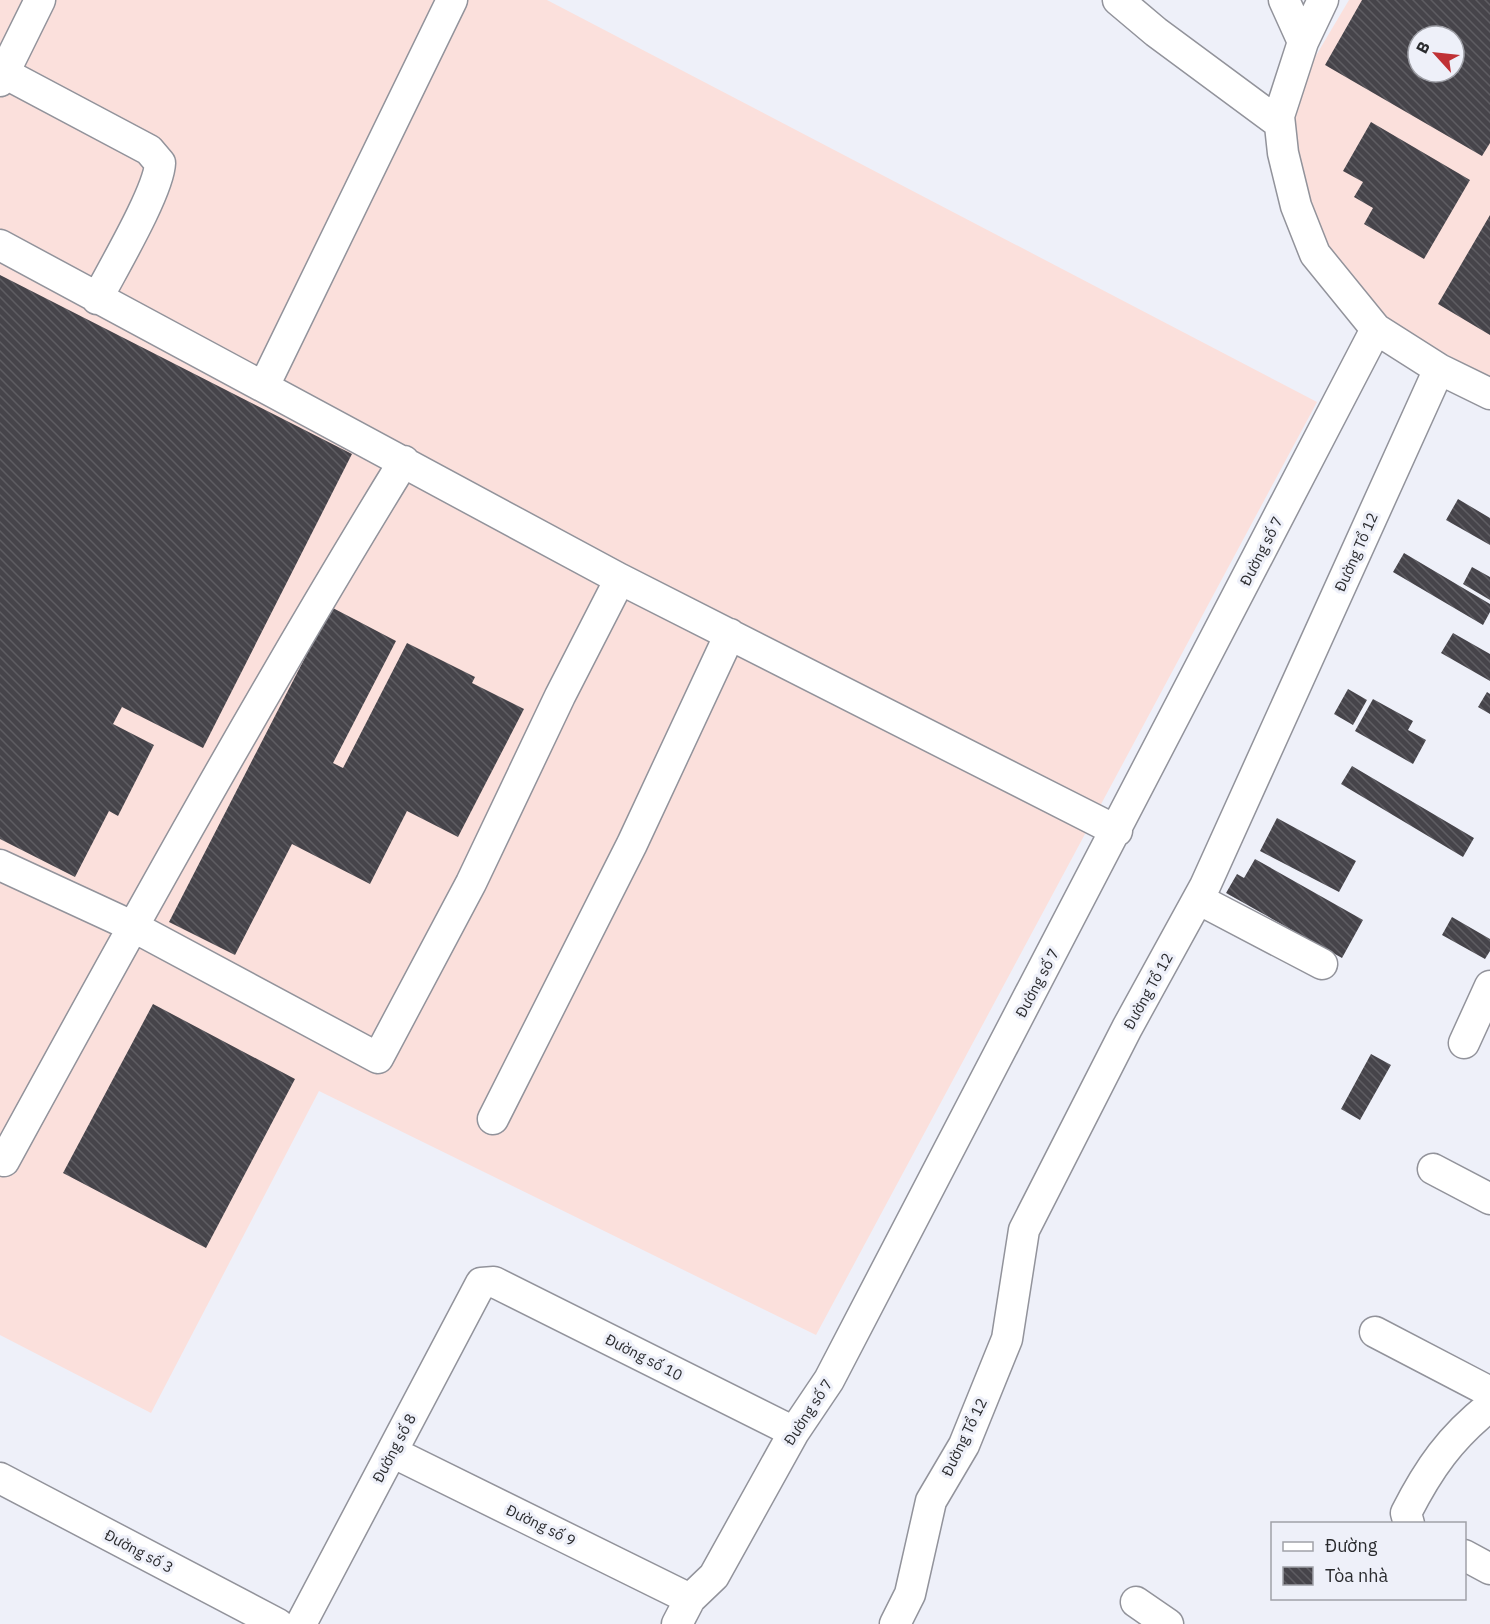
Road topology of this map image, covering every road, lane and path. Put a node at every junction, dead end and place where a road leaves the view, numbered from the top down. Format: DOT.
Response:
graph roads {
  1 [pos="40,0"];
  2 [pos="452,0"];
  3 [pos="1118,0"];
  4 [pos="1284,0"];
  5 [pos="1323,0"];
  6 [pos="1303,42"];
  7 [pos="2,77"];
  8 [pos="1279,123"];
  9 [pos="0,245"];
  10 [pos="98,299"];
  11 [pos="1376,329"];
  12 [pos="1439,369"];
  13 [pos="264,386"];
  14 [pos="1490,394"];
  15 [pos="404,461"];
  16 [pos="620,579"];
  17 [pos="730,634"];
  18 [pos="1117,831"];
  19 [pos="0,865"];
  20 [pos="1198,899"];
  21 [pos="132,926"];
  22 [pos="1322,964"];
  23 [pos="1490,986"];
  24 [pos="1464,1043"];
  25 [pos="493,1119"];
  26 [pos="3,1161"];
  27 [pos="1433,1169"];
  28 [pos="1490,1199"];
  29 [pos="494,1282"];
  30 [pos="1375,1332"];
  31 [pos="1490,1392"];
  32 [pos="1490,1406"];
  33 [pos="794,1432"];
  34 [pos="392,1452"];
  35 [pos="0,1478"];
  36 [pos="1408,1522"];
  37 [pos="1466,1556"];
  38 [pos="1490,1569"];
  39 [pos="1136,1602"];
  40 [pos="684,1612"];
  41 [pos="278,1624"];
  42 [pos="301,1624"];
  43 [pos="895,1624"];
  44 [pos="1168,1624"];
  1 -- 7 [label="street"];
  2 -- 13 [label="street"];
  3 -- 8 [label="street"];
  4 -- 6 [label="street"];
  5 -- 6 [label="street"];
  6 -- 8 [label="street"];
  7 -- 10 [label="street"];
  8 -- 11 [label="street"];
  9 -- 10 [label="street"];
  10 -- 13 [label="street"];
  11 -- 12 [label="street"];
  11 -- 18 [label="street, Đường số 7"];
  12 -- 14 [label="street"];
  12 -- 20 [label="street, Đường Tổ 12"];
  13 -- 15 [label="street"];
  15 -- 16 [label="street"];
  15 -- 21 [label="street"];
  16 -- 17 [label="street"];
  16 -- 21 [label="street"];
  17 -- 18 [label="street"];
  17 -- 25 [label="street"];
  18 -- 33 [label="street, Đường số 7"];
  19 -- 21 [label="street"];
  20 -- 22 [label="street"];
  20 -- 43 [label="street, Đường Tổ 12"];
  21 -- 26 [label="street"];
  23 -- 24 [label="street"];
  27 -- 28 [label="street"];
  29 -- 33 [label="street, Đường số 10"];
  29 -- 34 [label="street, Đường số 8"];
  30 -- 31 [label="street"];
  32 -- 36 [label="street"];
  33 -- 40 [label="street, Đường số 7"];
  34 -- 40 [label="street, Đường số 9"];
  34 -- 42 [label="street, Đường số 8"];
  35 -- 41 [label="street, Đường số 3"];
  37 -- 38 [label="street"];
  39 -- 44 [label="street"];
}
